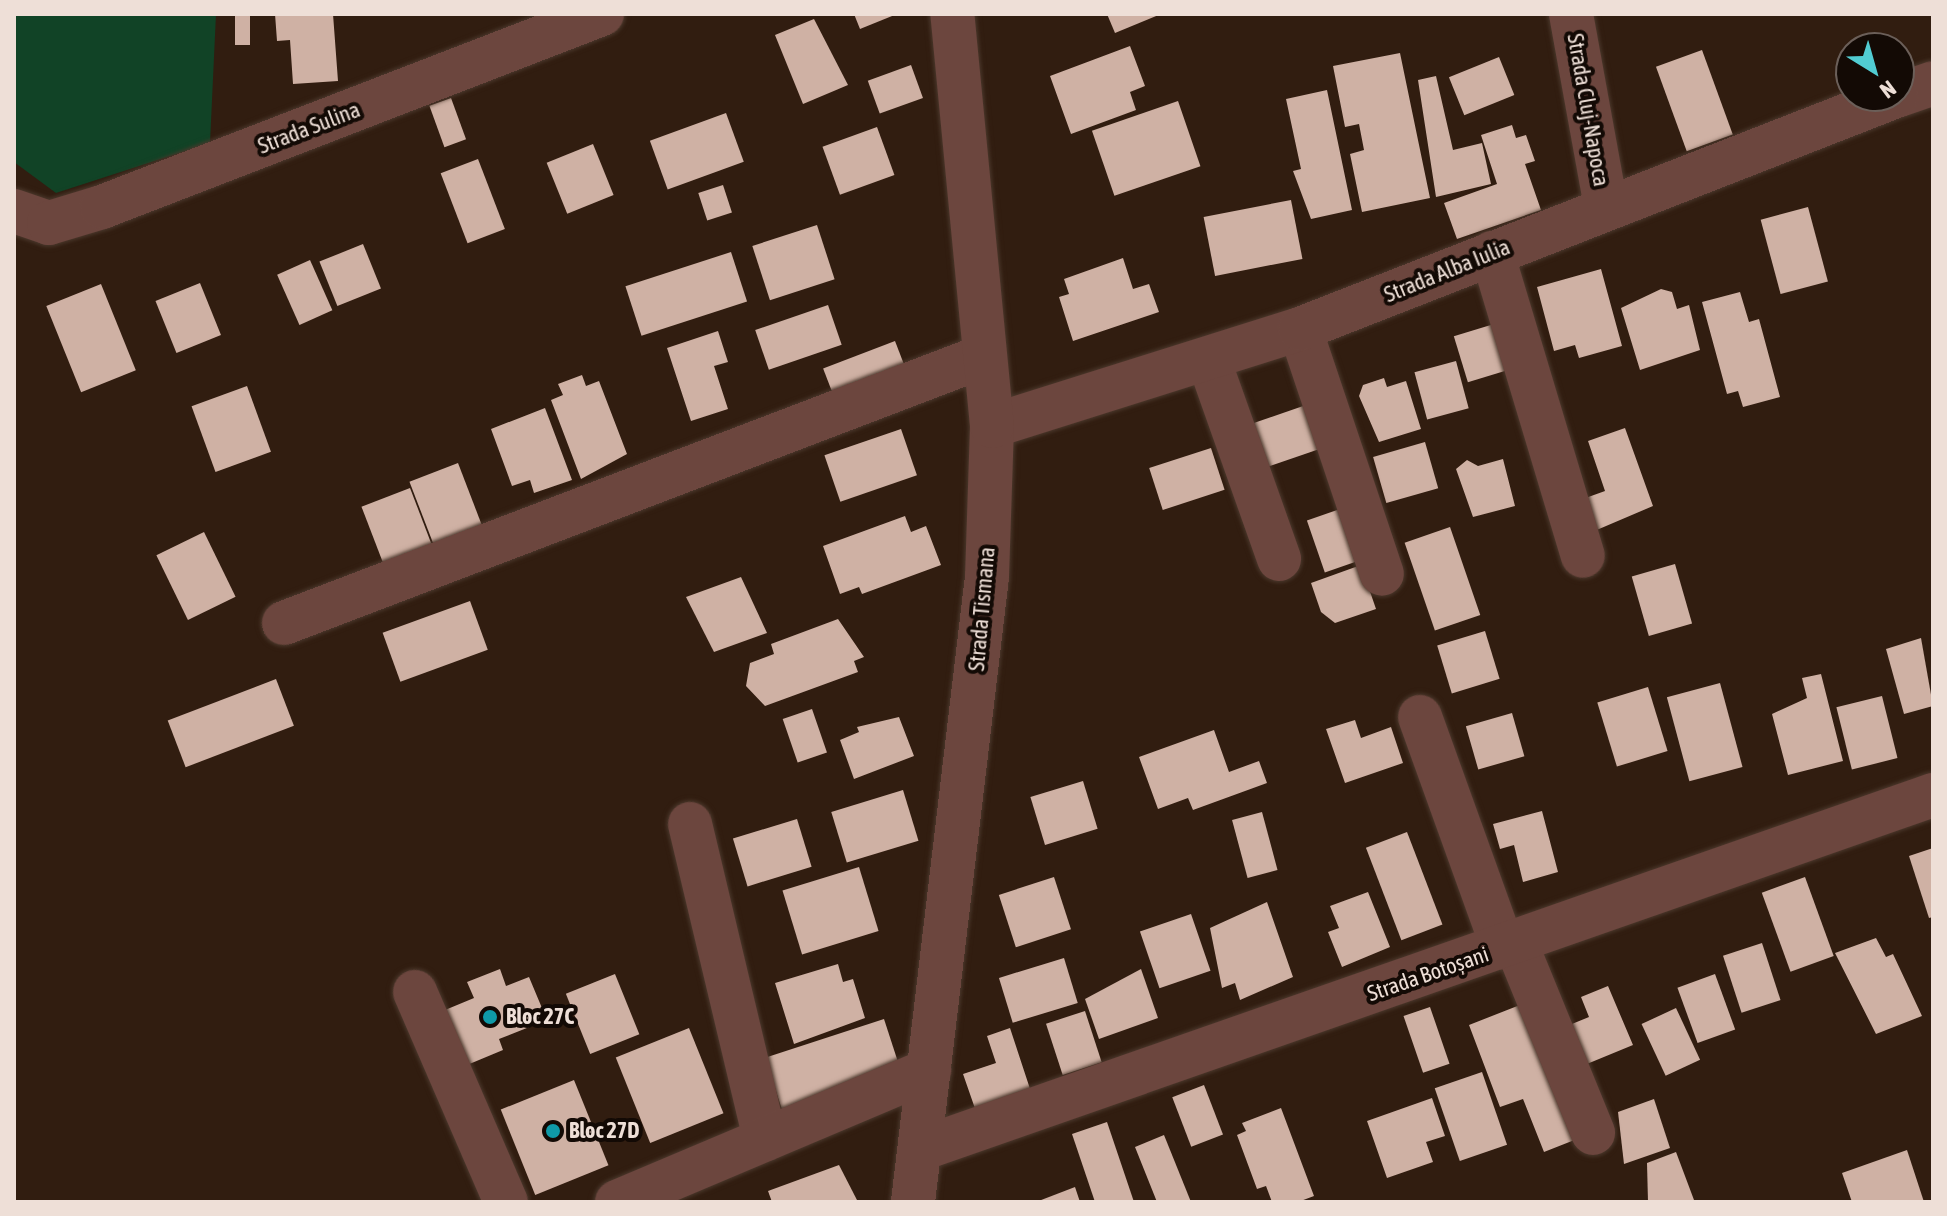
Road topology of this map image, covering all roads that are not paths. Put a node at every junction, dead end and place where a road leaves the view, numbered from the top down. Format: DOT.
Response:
graph roads {
  1 [pos="602,14"];
  2 [pos="952,14"];
  3 [pos="1571,14"];
  4 [pos="1856,112"];
  5 [pos="1606,206"];
  6 [pos="14,212"];
  7 [pos="1492,253"];
  8 [pos="1300,329"];
  9 [pos="984,356"];
  10 [pos="1209,361"];
  11 [pos="992,426"];
  12 [pos="1583,556"];
  13 [pos="1279,559"];
  14 [pos="1382,574"];
  15 [pos="284,623"];
  16 [pos="1420,717"];
  17 [pos="1933,795"];
  18 [pos="690,824"];
  19 [pos="1510,946"];
  20 [pos="415,992"];
  21 [pos="929,1070"];
  22 [pos="1593,1133"];
  23 [pos="765,1139"];
  24 [pos="921,1149"];
  25 [pos="506,1202"];
  26 [pos="617,1202"];
  27 [pos="913,1202"];
  1 -- 6 [label="street, Strada Sulina"];
  2 -- 9 [label="street, Strada Tismana"];
  3 -- 5 [label="street, Strada Cluj-Napoca"];
  4 -- 5 [label="street, Strada Alba Iulia"];
  5 -- 7 [label="street, Strada Alba Iulia"];
  7 -- 8 [label="street, Strada Alba Iulia"];
  7 -- 12 [label="street"];
  8 -- 10 [label="street, Strada Alba Iulia"];
  8 -- 14 [label="street"];
  9 -- 11 [label="street, Strada Tismana"];
  9 -- 15 [label="street"];
  10 -- 11 [label="street, Strada Alba Iulia"];
  10 -- 13 [label="street"];
  11 -- 21 [label="street, Strada Tismana"];
  16 -- 19 [label="street"];
  17 -- 19 [label="street, Strada Botoșani"];
  18 -- 23 [label="street"];
  19 -- 22 [label="street"];
  19 -- 24 [label="street, Strada Botoșani"];
  20 -- 25 [label="street"];
  21 -- 23 [label="street"];
  21 -- 24 [label="street, Strada Tismana"];
  23 -- 26 [label="street"];
  24 -- 27 [label="street, Strada Tismana"];
}
